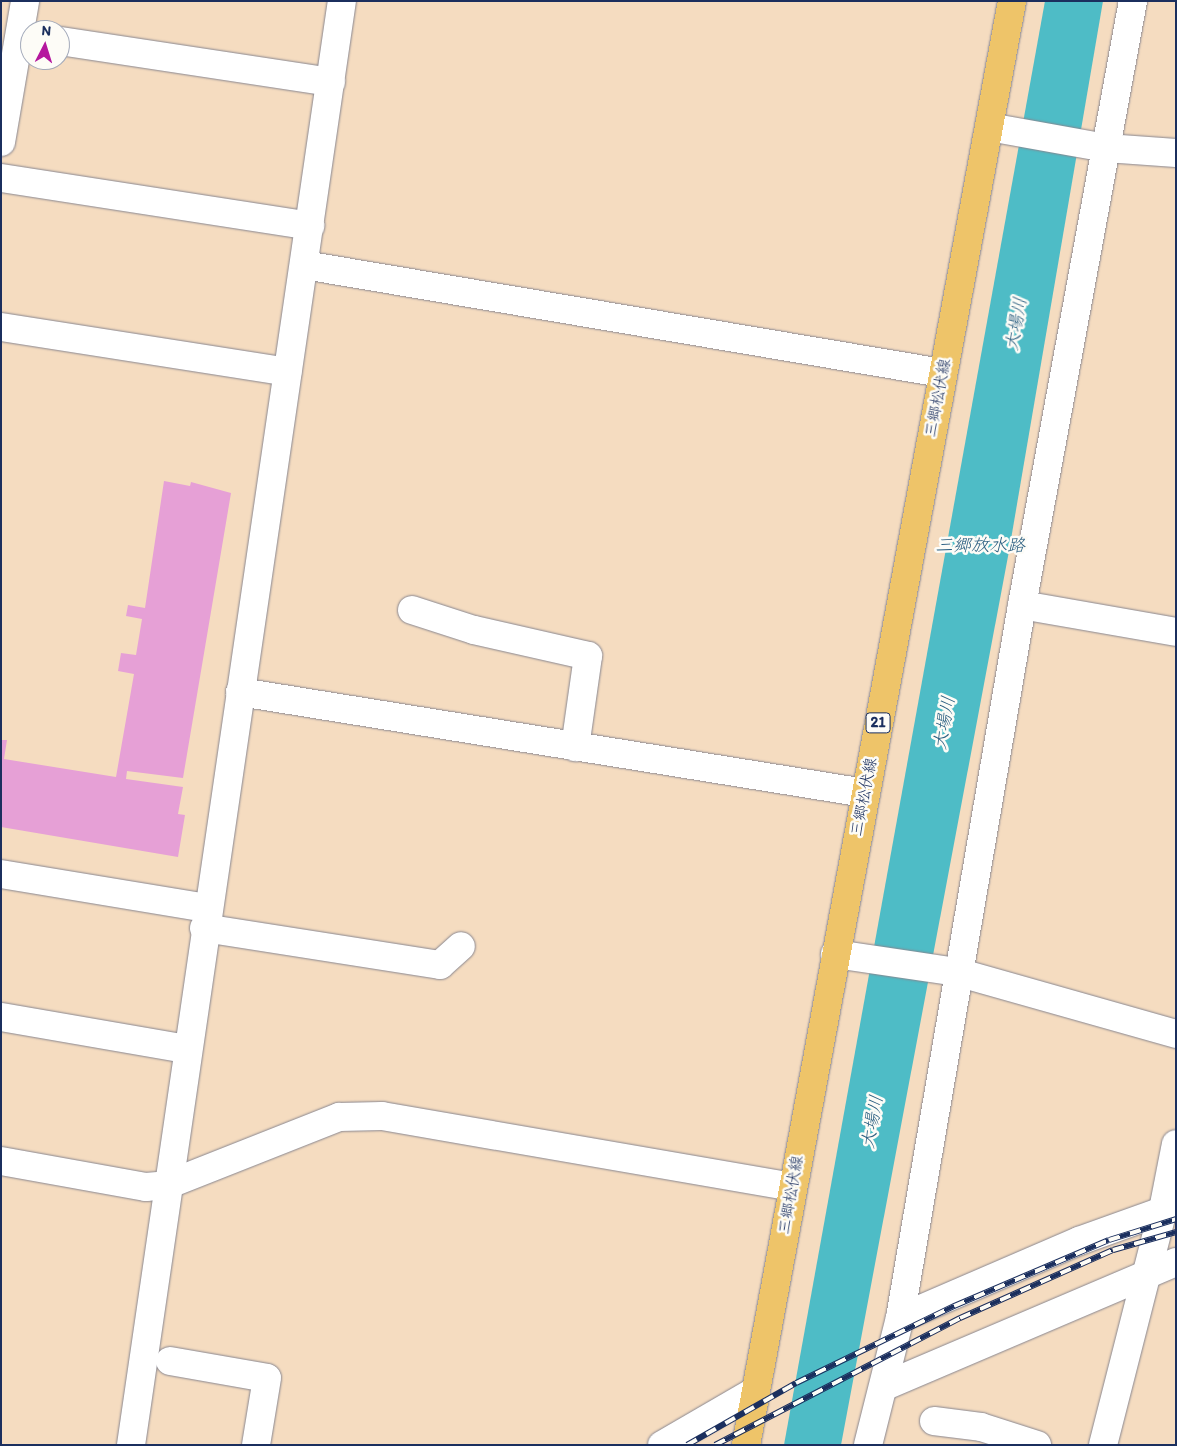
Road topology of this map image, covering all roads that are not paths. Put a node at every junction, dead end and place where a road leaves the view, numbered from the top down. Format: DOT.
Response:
graph roads {
  1 [pos="25,1"];
  2 [pos="342,1"];
  3 [pos="1012,1"];
  4 [pos="1133,1"];
  5 [pos="25,20"];
  6 [pos="70,43"];
  7 [pos="20,58"];
  8 [pos="331,82"];
  9 [pos="1000,129"];
  10 [pos="1,142"];
  11 [pos="1098,147"];
  12 [pos="1176,153"];
  13 [pos="1,178"];
  14 [pos="310,226"];
  15 [pos="304,265"];
  16 [pos="1,327"];
  17 [pos="287,372"];
  18 [pos="942,373"];
  19 [pos="1022,605"];
  20 [pos="412,610"];
  21 [pos="1176,632"];
  22 [pos="240,692"];
  23 [pos="575,746"];
  24 [pos="865,794"];
  25 [pos="1,874"];
  26 [pos="205,918"];
  27 [pos="461,946"];
  28 [pos="846,956"];
  29 [pos="948,971"];
  30 [pos="1,1017"];
  31 [pos="1176,1034"];
  32 [pos="186,1049"];
  33 [pos="1176,1144"];
  34 [pos="1,1161"];
  35 [pos="167,1185"];
  36 [pos="792,1187"];
  37 [pos="1170,1208"];
  38 [pos="1176,1262"];
  39 [pos="1146,1273"];
  40 [pos="900,1318"];
  41 [pos="170,1362"];
  42 [pos="885,1386"];
  43 [pos="755,1391"];
  44 [pos="934,1421"];
  45 [pos="131,1445"];
  46 [pos="256,1445"];
  47 [pos="662,1445"];
  48 [pos="746,1445"];
  49 [pos="868,1445"];
  50 [pos="1036,1445"];
  51 [pos="1103,1445"];
  1 -- 5 [label="street"];
  2 -- 8 [label="street"];
  3 -- 9 [label="main road, 三郷松伏線 / 21"];
  4 -- 11 [label="street"];
  6 -- 8 [label="street"];
  7 -- 10 [label="street"];
  8 -- 14 [label="street"];
  9 -- 11 [label="street"];
  9 -- 18 [label="main road, 三郷松伏線 / 21"];
  11 -- 12 [label="street"];
  11 -- 19 [label="street"];
  13 -- 14 [label="street"];
  14 -- 15 [label="street"];
  15 -- 17 [label="street"];
  15 -- 18 [label="street"];
  16 -- 17 [label="street"];
  17 -- 22 [label="street"];
  18 -- 24 [label="main road, 三郷松伏線 / 21"];
  19 -- 21 [label="street"];
  19 -- 29 [label="street"];
  20 -- 23 [label="street"];
  22 -- 23 [label="street"];
  22 -- 26 [label="street"];
  23 -- 24 [label="street"];
  24 -- 28 [label="main road, 三郷松伏線 / 21"];
  25 -- 26 [label="street"];
  26 -- 27 [label="street"];
  26 -- 32 [label="street"];
  28 -- 29 [label="street"];
  28 -- 36 [label="main road, 三郷松伏線 / 21"];
  29 -- 31 [label="street"];
  29 -- 40 [label="street"];
  30 -- 32 [label="street"];
  32 -- 35 [label="street"];
  33 -- 37 [label="street"];
  34 -- 35 [label="street"];
  35 -- 36 [label="street"];
  35 -- 45 [label="street"];
  36 -- 43 [label="main road, 三郷松伏線 / 21"];
  37 -- 39 [label="street"];
  37 -- 40 [label="street"];
  38 -- 39 [label="street"];
  39 -- 42 [label="street"];
  39 -- 51 [label="street"];
  40 -- 42 [label="street"];
  41 -- 46 [label="street"];
  42 -- 49 [label="street"];
  43 -- 47 [label="street"];
  43 -- 48 [label="main road, 三郷松伏線 / 21"];
  44 -- 50 [label="street"];
}
